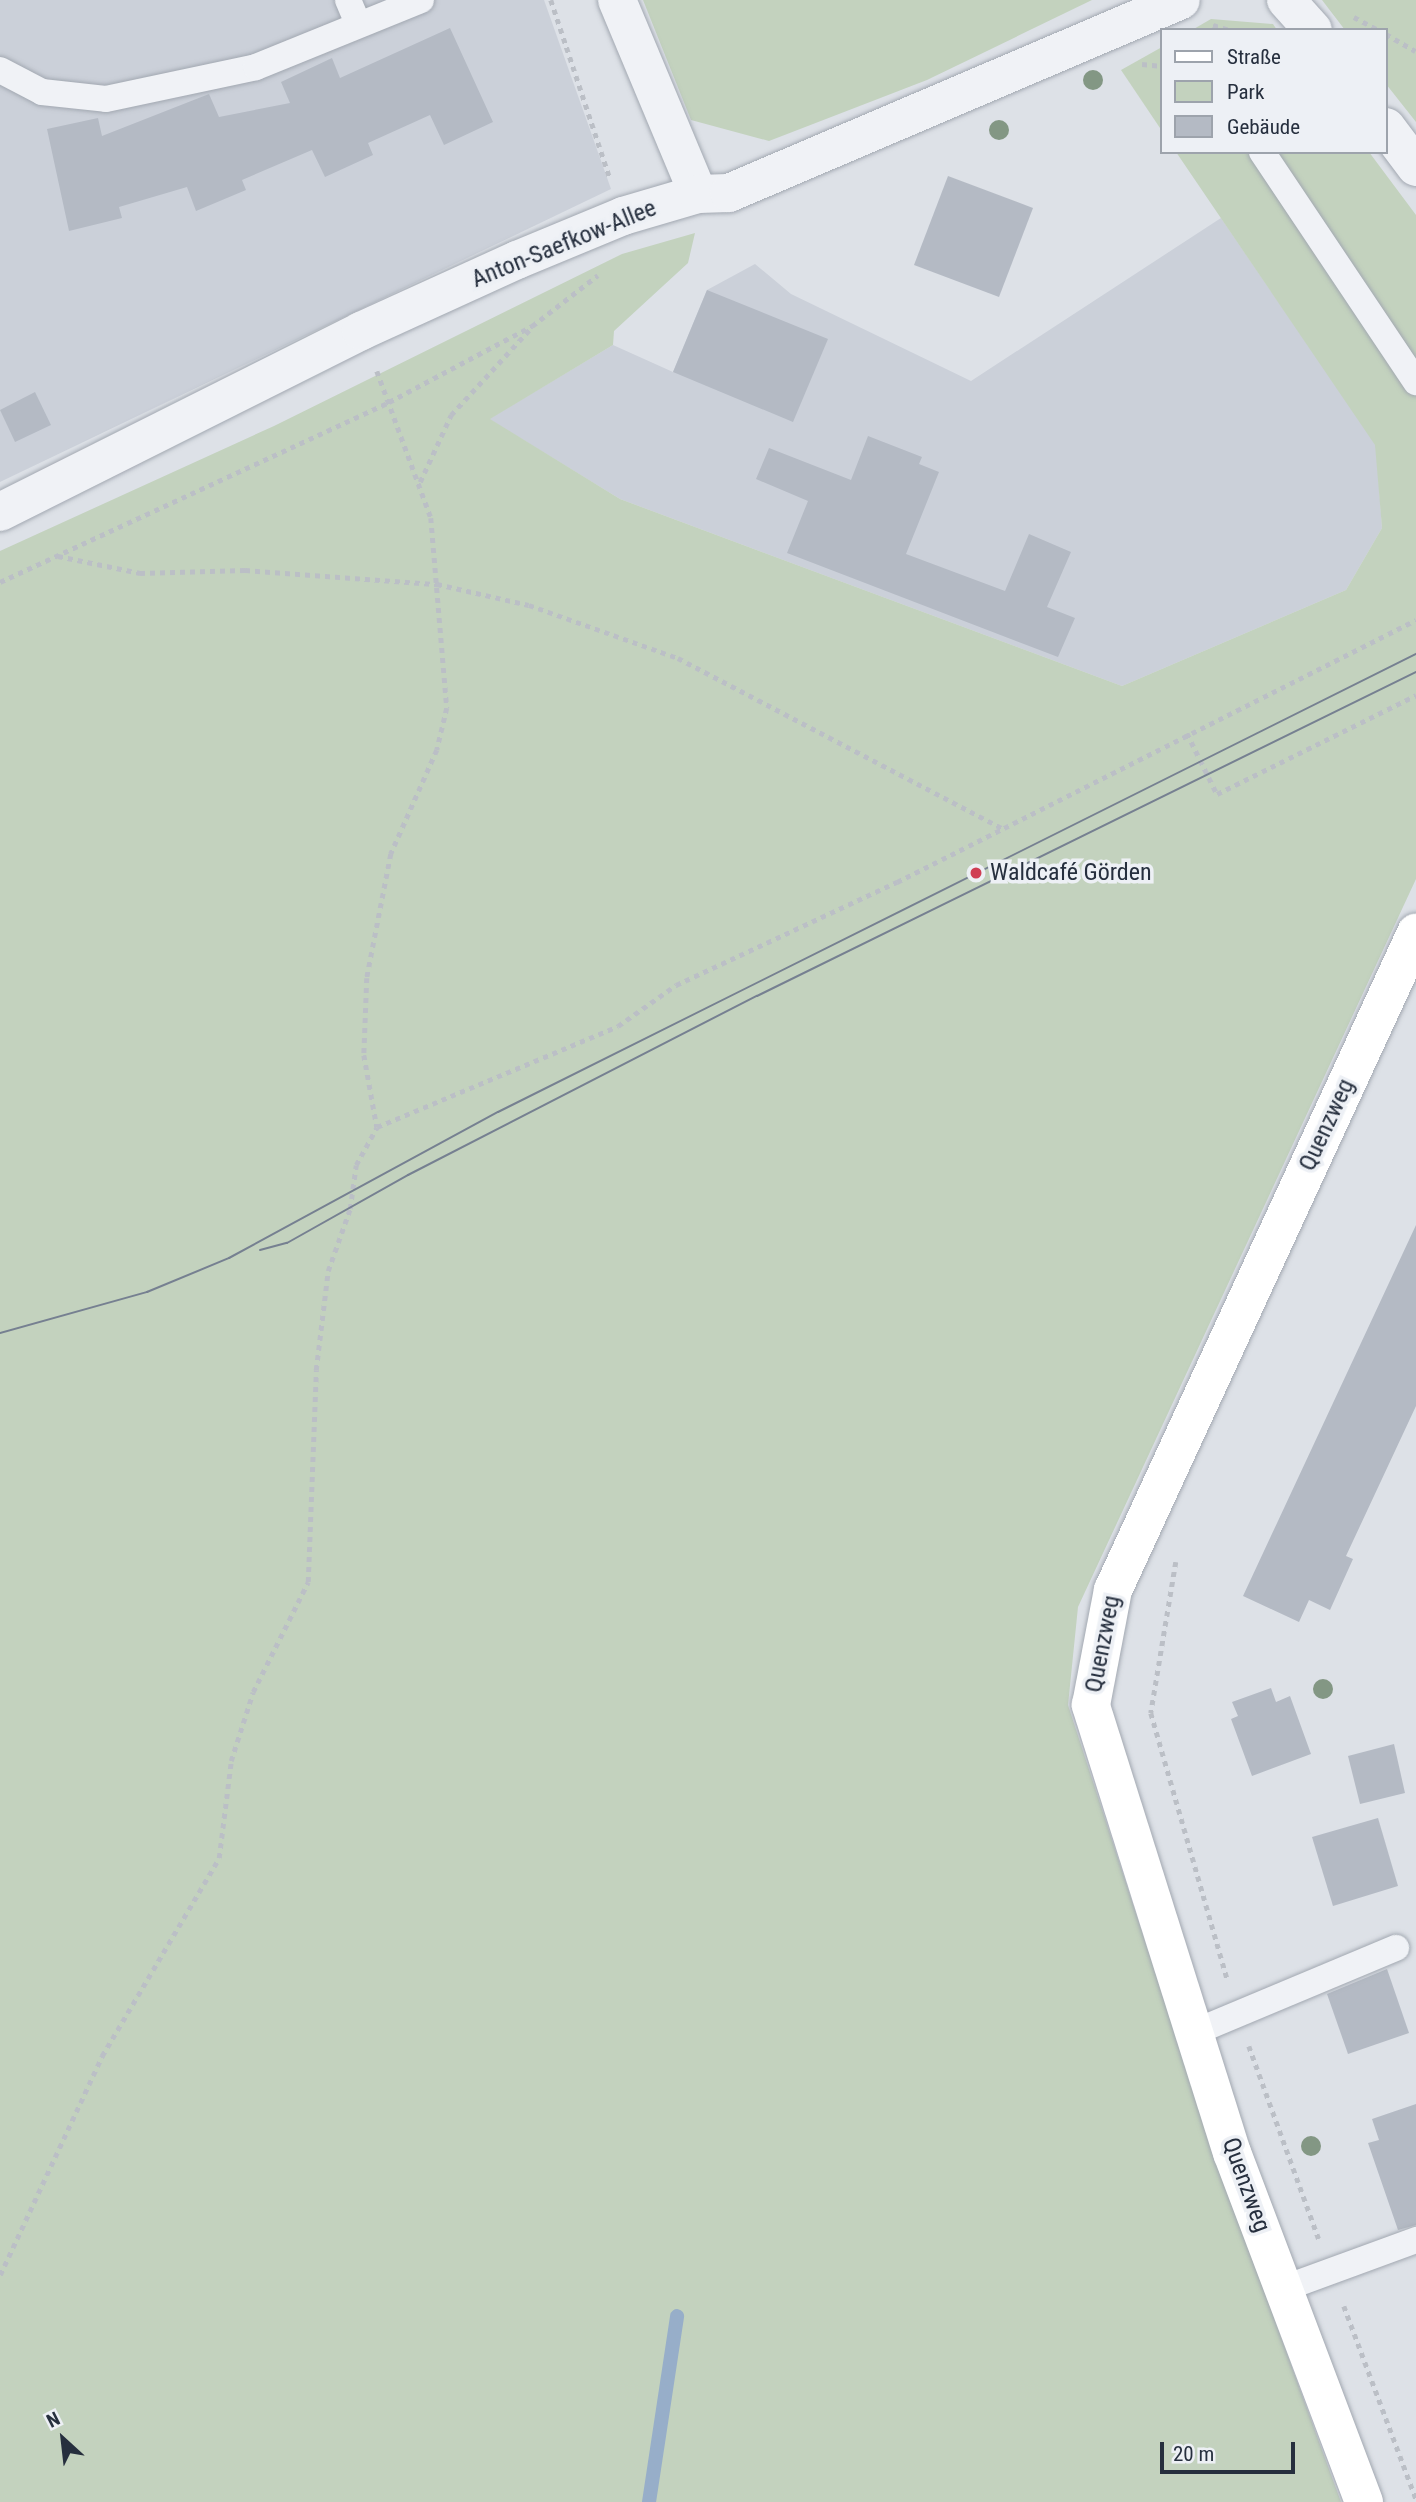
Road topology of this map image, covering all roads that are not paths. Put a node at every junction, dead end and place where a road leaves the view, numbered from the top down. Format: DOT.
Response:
graph roads {
  1 [pos="421,0"];
  2 [pos="617,0"];
  3 [pos="1181,0"];
  4 [pos="1286,0"];
  5 [pos="353,12"];
  6 [pos="1311,28"];
  7 [pos="0,70"];
  8 [pos="1388,130"];
  9 [pos="1263,154"];
  10 [pos="1416,167"];
  11 [pos="698,194"];
  12 [pos="1416,382"];
  13 [pos="0,512"];
  14 [pos="1416,933"];
  15 [pos="1396,1948"];
  16 [pos="1195,2032"];
  17 [pos="1416,2240"];
  18 [pos="1285,2288"];
  19 [pos="1364,2502"];
  1 -- 5 [label="lane"];
  2 -- 11 [label="street"];
  3 -- 11 [label="street, Anton-Saefkow-Allee"];
  4 -- 6 [label="street"];
  5 -- 7 [label="lane"];
  8 -- 10 [label="street"];
  9 -- 12 [label="lane"];
  11 -- 13 [label="street, Anton-Saefkow-Allee"];
  14 -- 16 [label="street, Quenzweg"];
  15 -- 16 [label="lane"];
  16 -- 18 [label="street, Quenzweg"];
  17 -- 18 [label="lane"];
  18 -- 19 [label="street, Quenzweg"];
}
